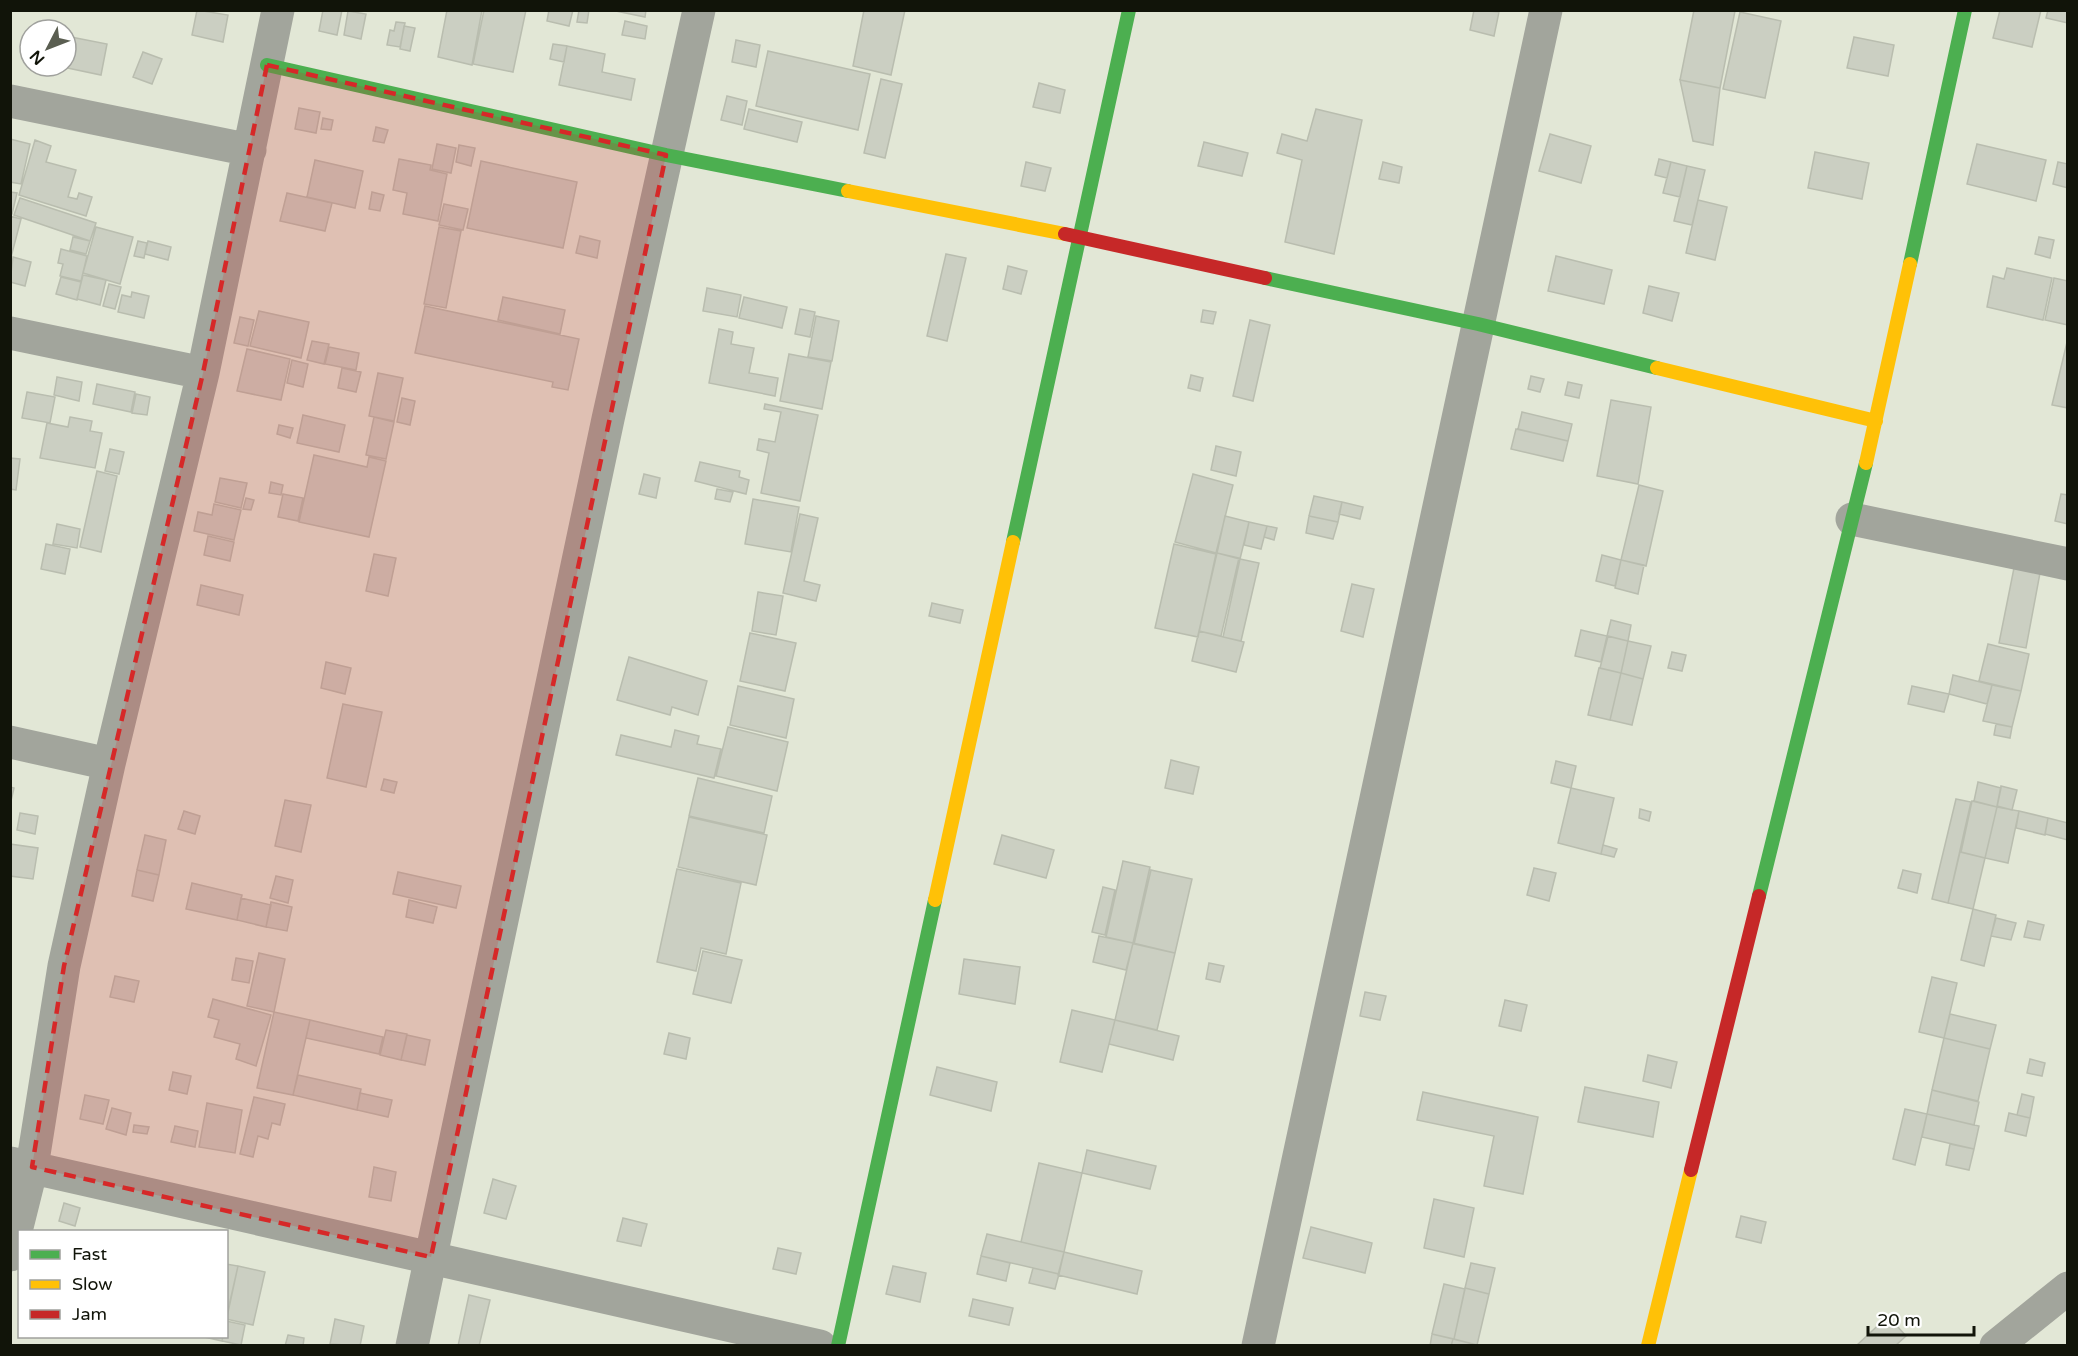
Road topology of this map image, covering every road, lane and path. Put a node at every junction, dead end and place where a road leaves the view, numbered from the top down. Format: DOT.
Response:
graph roads {
  1 [pos="278,10"];
  2 [pos="699,10"];
  3 [pos="1129,10"];
  4 [pos="1546,10"];
  5 [pos="1965,10"];
  6 [pos="267,65"];
  7 [pos="10,101"];
  8 [pos="249,150"];
  9 [pos="666,155"];
  10 [pos="1079,237"];
  11 [pos="1478,324"];
  12 [pos="10,333"];
  13 [pos="203,374"];
  14 [pos="1876,421"];
  15 [pos="1852,519"];
  16 [pos="2067,564"];
  17 [pos="10,742"];
  18 [pos="109,764"];
  19 [pos="21,1165"];
  20 [pos="10,1255"];
  21 [pos="430,1257"];
  22 [pos="2067,1288"];
  23 [pos="412,1346"];
  24 [pos="820,1346"];
  25 [pos="838,1346"];
  26 [pos="1258,1346"];
  27 [pos="1648,1346"];
  28 [pos="1996,1346"];
  1 -- 6 [label="street"];
  2 -- 9 [label="street"];
  3 -- 10 [label="street"];
  4 -- 11 [label="street"];
  5 -- 14 [label="street"];
  6 -- 8 [label="street"];
  6 -- 9 [label="street"];
  7 -- 8 [label="street"];
  8 -- 13 [label="street"];
  9 -- 10 [label="street"];
  9 -- 21 [label="street"];
  10 -- 11 [label="street"];
  10 -- 25 [label="street"];
  11 -- 14 [label="street"];
  11 -- 26 [label="street"];
  12 -- 13 [label="street"];
  13 -- 18 [label="street"];
  14 -- 15 [label="street"];
  15 -- 16 [label="street"];
  15 -- 27 [label="street"];
  17 -- 18 [label="street"];
  18 -- 19 [label="street"];
  19 -- 20 [label="street"];
  19 -- 21 [label="street"];
  21 -- 23 [label="street"];
  21 -- 24 [label="street"];
  22 -- 28 [label="street"];
}
